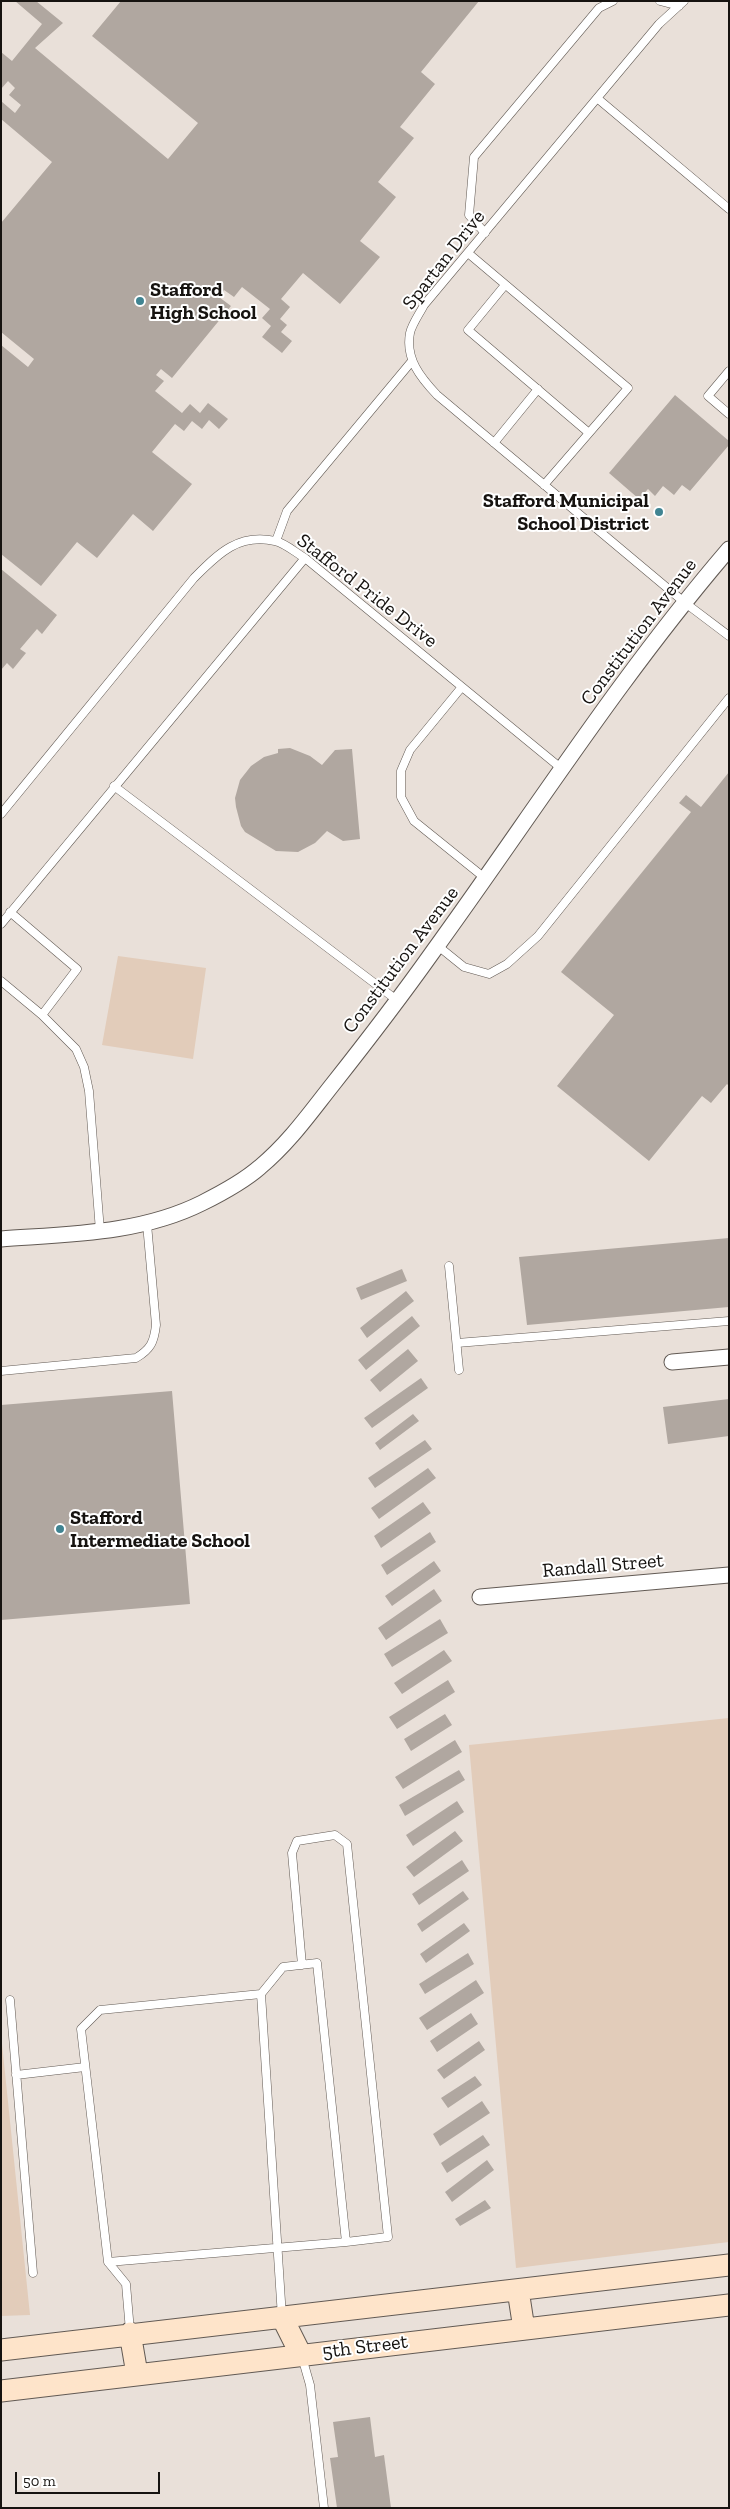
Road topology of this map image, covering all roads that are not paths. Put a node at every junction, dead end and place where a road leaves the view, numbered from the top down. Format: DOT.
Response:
graph roads {
  1 [pos="613,1"];
  2 [pos="660,1"];
  3 [pos="682,4"];
  4 [pos="597,98"];
  5 [pos="729,208"];
  6 [pos="484,232"];
  7 [pos="468,253"];
  8 [pos="506,285"];
  9 [pos="412,362"];
  10 [pos="729,370"];
  11 [pos="538,389"];
  12 [pos="729,414"];
  13 [pos="589,433"];
  14 [pos="494,443"];
  15 [pos="544,485"];
  16 [pos="276,541"];
  17 [pos="729,549"];
  18 [pos="305,558"];
  19 [pos="684,602"];
  20 [pos="729,636"];
  21 [pos="461,688"];
  22 [pos="729,698"];
  23 [pos="562,769"];
  24 [pos="114,786"];
  25 [pos="1,814"];
  26 [pos="486,879"];
  27 [pos="10,912"];
  28 [pos="1,924"];
  29 [pos="438,946"];
  30 [pos="1,981"];
  31 [pos="398,1001"];
  32 [pos="42,1014"];
  33 [pos="147,1224"];
  34 [pos="100,1231"];
  35 [pos="1,1239"];
  36 [pos="450,1266"];
  37 [pos="729,1321"];
  38 [pos="457,1343"];
  39 [pos="729,1357"];
  40 [pos="672,1362"];
  41 [pos="459,1370"];
  42 [pos="1,1371"];
  43 [pos="729,1575"];
  44 [pos="480,1596"];
  45 [pos="302,1965"];
  46 [pos="261,1994"];
  47 [pos="10,2000"];
  48 [pos="85,2067"];
  49 [pos="16,2076"];
  50 [pos="346,2242"];
  51 [pos="279,2247"];
  52 [pos="108,2262"];
  53 [pos="729,2265"];
  54 [pos="33,2273"];
  55 [pos="518,2290"];
  56 [pos="729,2305"];
  57 [pos="282,2316"];
  58 [pos="524,2329"];
  59 [pos="130,2333"];
  60 [pos="1,2350"];
  61 [pos="301,2355"];
  62 [pos="137,2374"];
  63 [pos="1,2391"];
  64 [pos="324,2508"];
  1 -- 6 [label="lane"];
  2 -- 3 [label="lane"];
  3 -- 4 [label="lane, Spartan Drive"];
  4 -- 5 [label="lane"];
  4 -- 6 [label="lane, Spartan Drive"];
  6 -- 7 [label="lane, Spartan Drive"];
  7 -- 8 [label="lane"];
  7 -- 9 [label="lane, Spartan Drive"];
  8 -- 11 [label="lane"];
  8 -- 13 [label="lane"];
  9 -- 14 [label="lane, Spartan Drive"];
  9 -- 16 [label="lane"];
  10 -- 12 [label="lane"];
  11 -- 13 [label="lane"];
  11 -- 14 [label="lane"];
  13 -- 15 [label="lane"];
  14 -- 15 [label="lane, Spartan Drive"];
  15 -- 19 [label="lane, Spartan Drive"];
  16 -- 18 [label="lane, Stafford Pride Drive"];
  16 -- 25 [label="lane, Stafford Pride Drive"];
  17 -- 19 [label="street, Constitution Avenue"];
  18 -- 21 [label="lane, Stafford Pride Drive"];
  18 -- 24 [label="lane"];
  19 -- 20 [label="lane, Spartan Drive"];
  19 -- 23 [label="street, Constitution Avenue"];
  21 -- 23 [label="lane, Stafford Pride Drive"];
  21 -- 26 [label="lane"];
  22 -- 29 [label="lane"];
  23 -- 26 [label="street, Constitution Avenue"];
  24 -- 27 [label="lane"];
  24 -- 31 [label="lane"];
  26 -- 29 [label="street, Constitution Avenue"];
  27 -- 28 [label="lane"];
  27 -- 32 [label="lane"];
  29 -- 31 [label="street, Constitution Avenue"];
  30 -- 32 [label="lane"];
  31 -- 33 [label="street, Constitution Avenue"];
  32 -- 34 [label="lane"];
  33 -- 34 [label="street, Constitution Avenue"];
  33 -- 42 [label="lane"];
  34 -- 35 [label="street, Constitution Avenue"];
  36 -- 38 [label="lane"];
  37 -- 38 [label="lane"];
  38 -- 41 [label="lane"];
  39 -- 40 [label="street"];
  43 -- 44 [label="street, Randall Street"];
  45 -- 46 [label="lane"];
  45 -- 50 [label="lane"];
  45 -- 50 [label="lane"];
  46 -- 48 [label="lane"];
  46 -- 51 [label="lane"];
  47 -- 49 [label="lane"];
  48 -- 49 [label="lane"];
  48 -- 52 [label="lane"];
  49 -- 54 [label="lane"];
  50 -- 51 [label="lane"];
  51 -- 52 [label="lane"];
  51 -- 57 [label="lane"];
  52 -- 59 [label="lane"];
  53 -- 55 [label="main road, 5th Street"];
  55 -- 57 [label="main road, 5th Street"];
  55 -- 58 [label="main road"];
  56 -- 58 [label="main road, 5th Street"];
  57 -- 59 [label="main road, 5th Street"];
  57 -- 61 [label="main road"];
  58 -- 61 [label="main road, 5th Street"];
  59 -- 60 [label="main road, 5th Street"];
  59 -- 62 [label="main road"];
  61 -- 62 [label="main road, 5th Street"];
  61 -- 64 [label="lane"];
  62 -- 63 [label="main road, 5th Street"];
}
